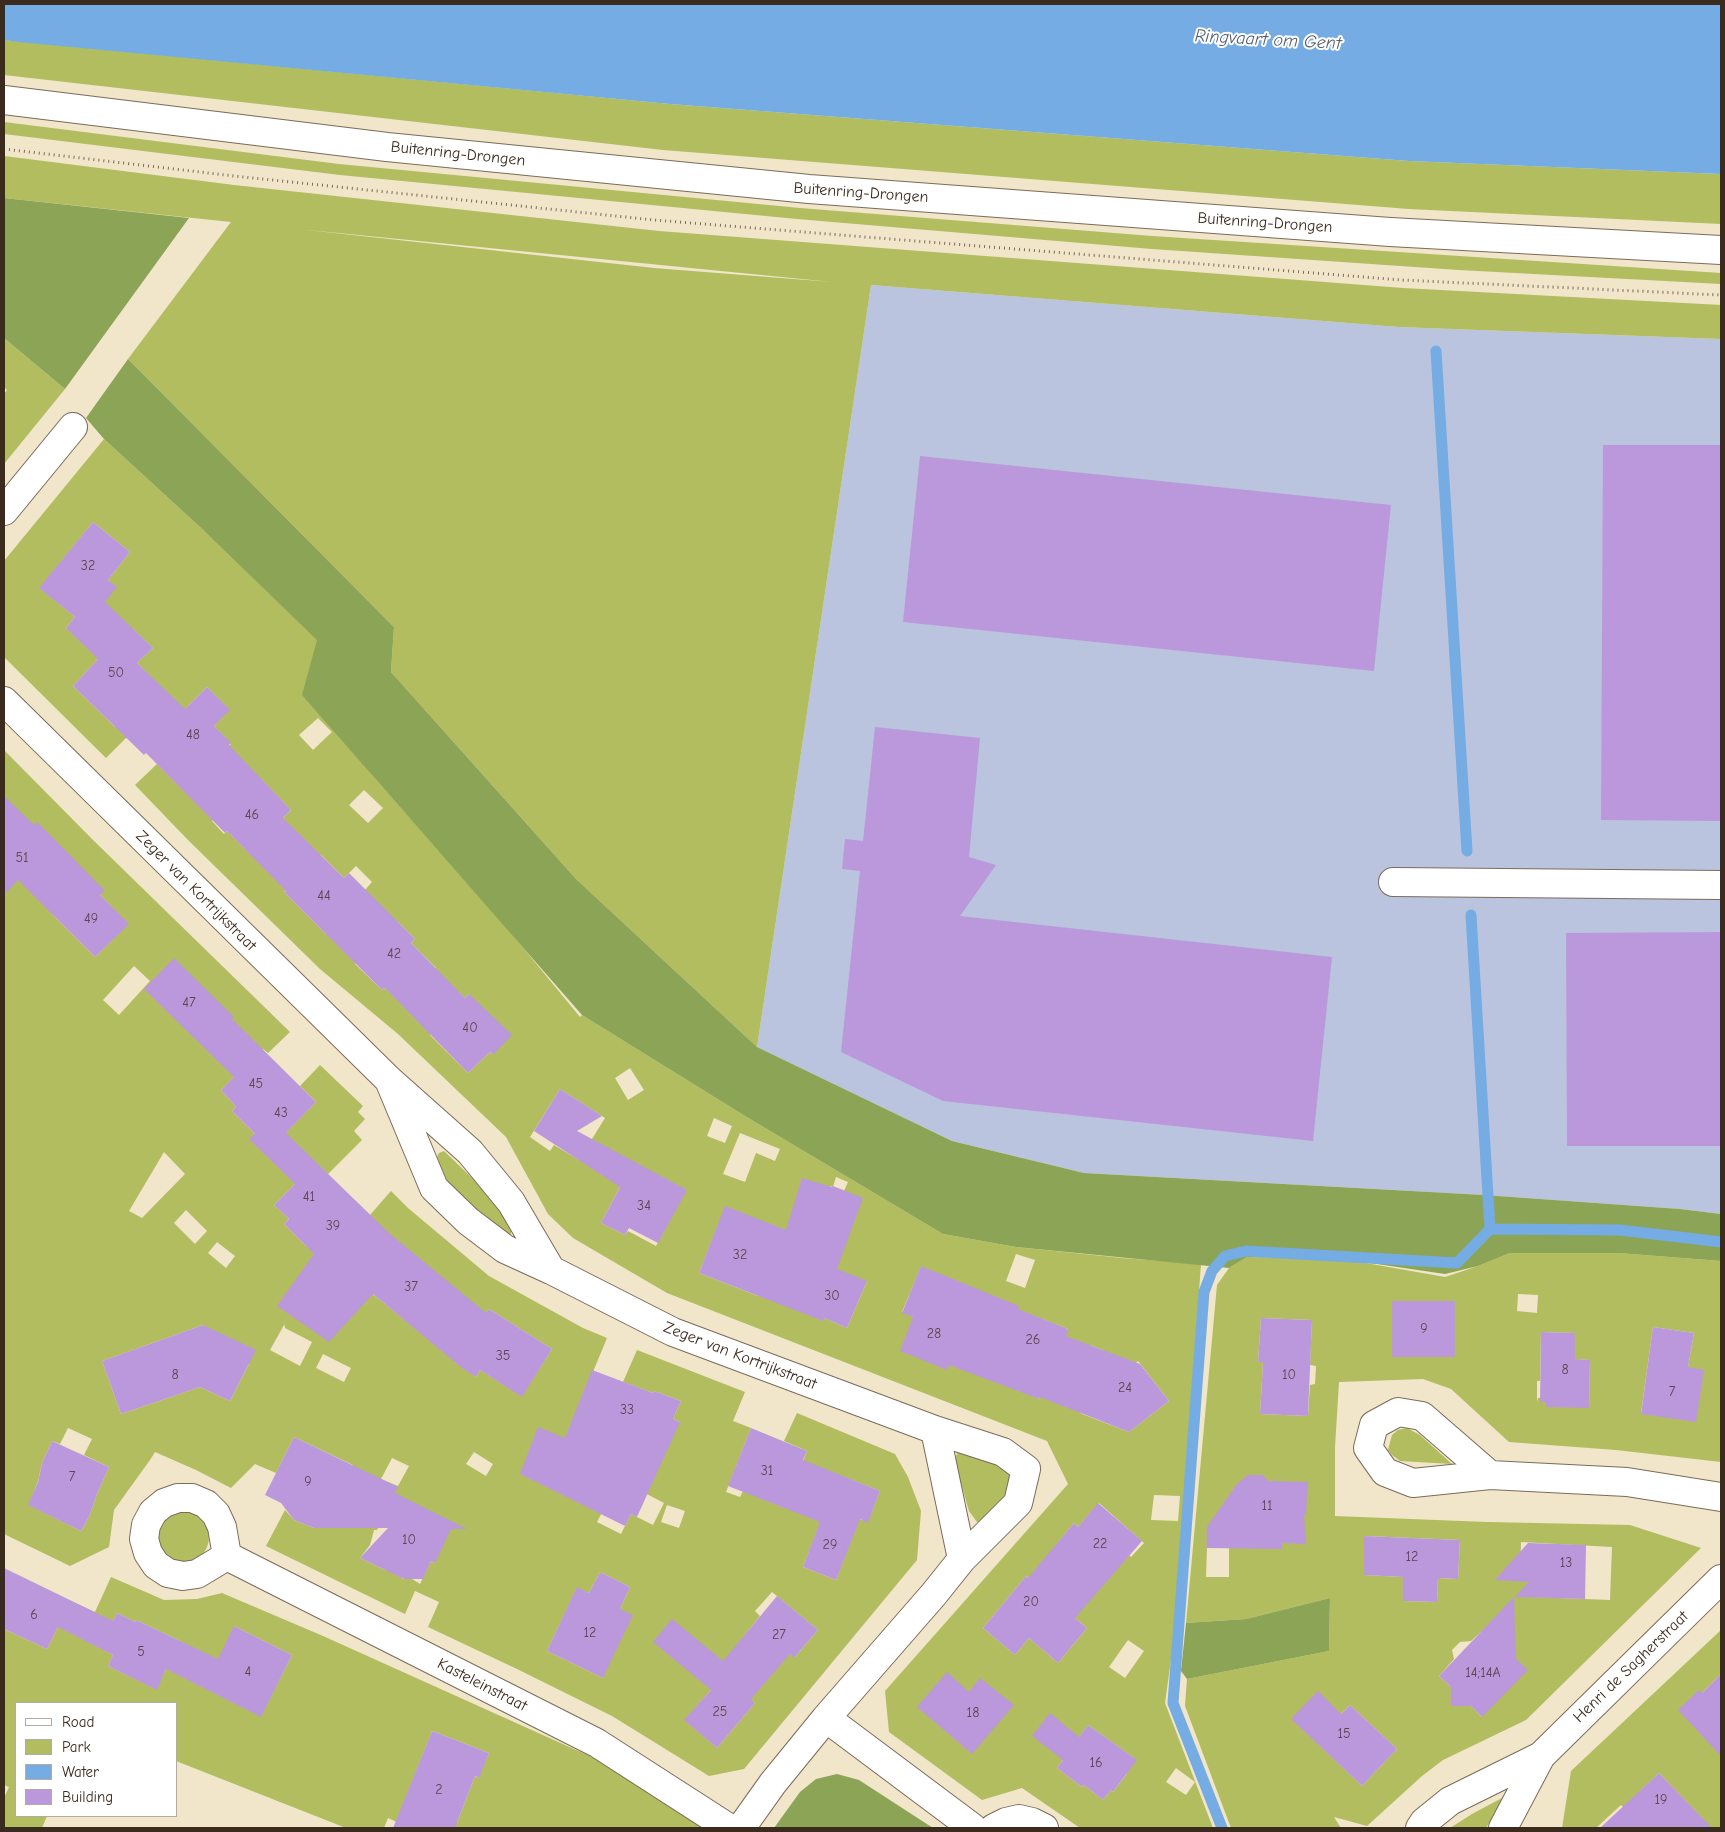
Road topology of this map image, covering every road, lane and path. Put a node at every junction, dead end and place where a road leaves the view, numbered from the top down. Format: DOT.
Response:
graph roads {
  1 [pos="4,100"];
  2 [pos="4,149"];
  3 [pos="1721,250"];
  4 [pos="1721,295"];
  5 [pos="73,427"];
  6 [pos="4,511"];
  7 [pos="4,701"];
  8 [pos="1394,882"];
  9 [pos="1721,885"];
  10 [pos="389,1080"];
  11 [pos="551,1270"];
  12 [pos="935,1430"];
  13 [pos="1490,1475"];
  14 [pos="1721,1497"];
  15 [pos="227,1556"];
  16 [pos="962,1559"];
  17 [pos="1721,1579"];
  18 [pos="826,1718"];
  19 [pos="1541,1756"];
  20 [pos="729,1828"];
  21 [pos="741,1828"];
  22 [pos="973,1828"];
  23 [pos="994,1828"];
  24 [pos="1044,1828"];
  25 [pos="1420,1828"];
  26 [pos="1503,1828"];
  1 -- 3 [label="main road, Buitenring-Drongen"];
  2 -- 4 [label="path"];
  5 -- 6 [label="main road"];
  7 -- 10 [label="main road, Zeger van Kortrijkstraat"];
  8 -- 9 [label="main road"];
  10 -- 11 [label="main road, Zeger van Kortrijkstraat"];
  10 -- 11 [label="main road, Zeger van Kortrijkstraat"];
  11 -- 12 [label="main road, Zeger van Kortrijkstraat"];
  12 -- 16 [label="main road"];
  12 -- 16 [label="main road, Zeger van Kortrijkstraat"];
  13 -- 14 [label="main road"];
  15 -- 20 [label="main road, Kasteleinstraat"];
  16 -- 18 [label="main road, Zeger van Kortrijkstraat"];
  17 -- 19 [label="main road, Henri de Sagherstraat"];
  18 -- 21 [label="main road, Zeger van Kortrijkstraat"];
  18 -- 22 [label="main road"];
  19 -- 25 [label="main road, Henri de Sagherstraat"];
  19 -- 26 [label="main road, Henri de Sagherstraat"];
  23 -- 24 [label="main road"];
}
